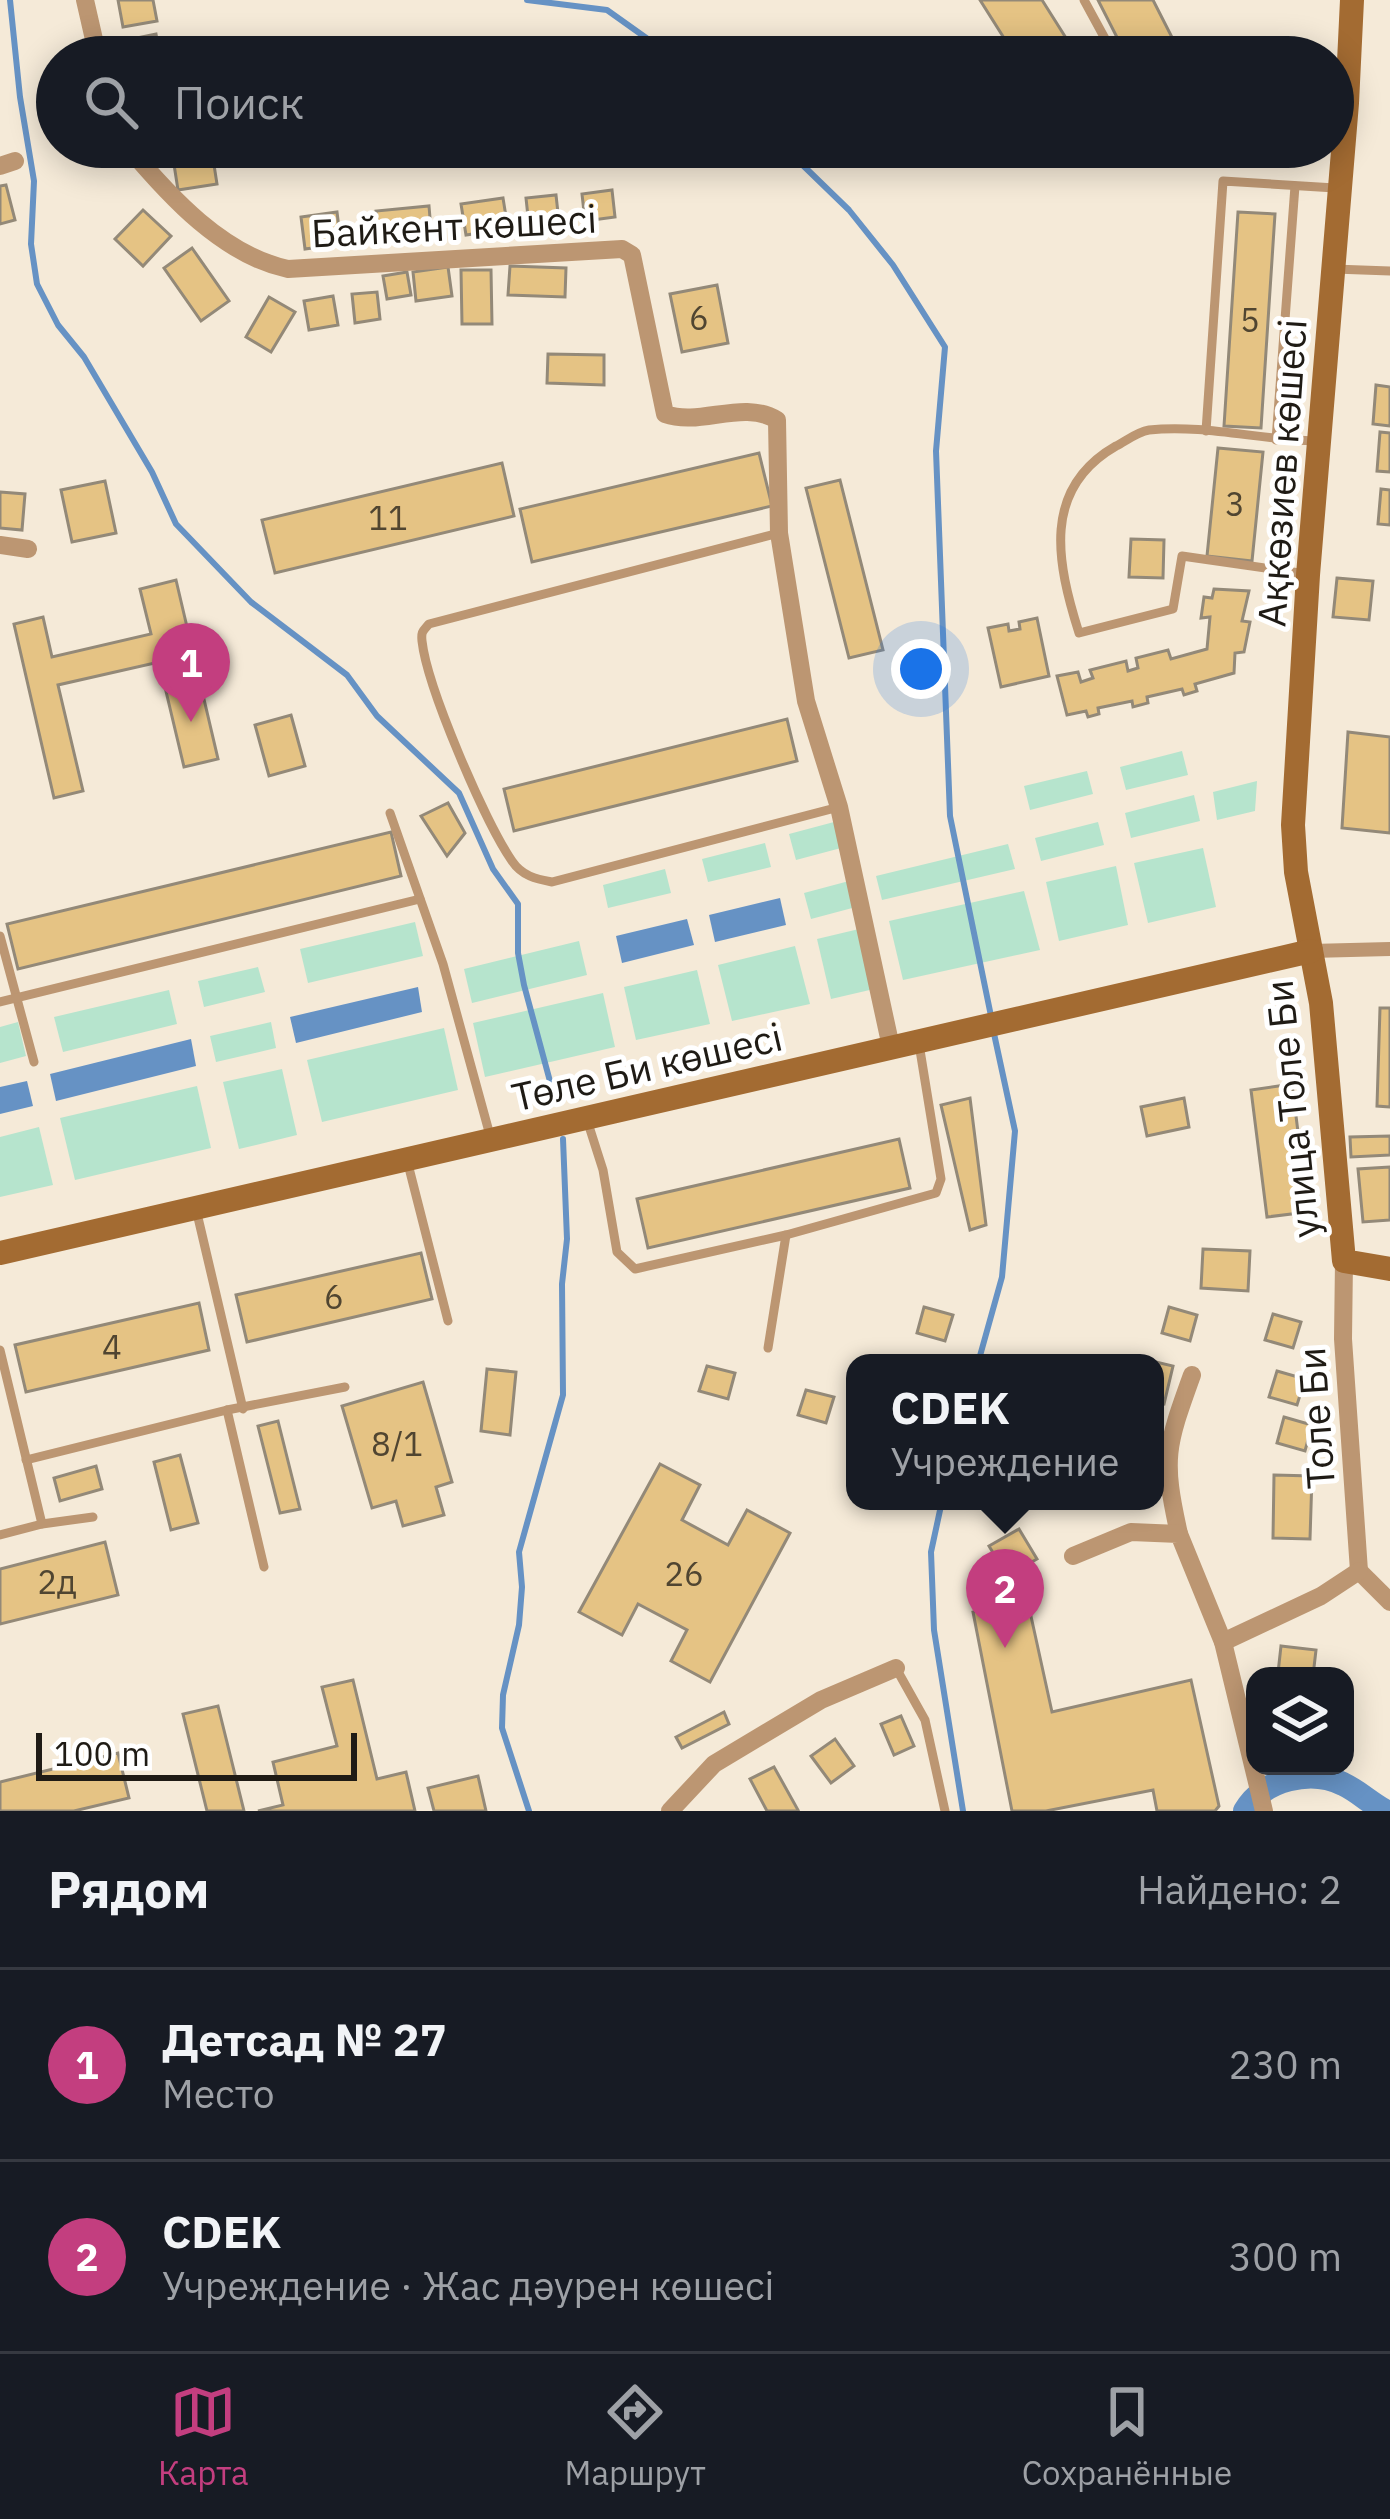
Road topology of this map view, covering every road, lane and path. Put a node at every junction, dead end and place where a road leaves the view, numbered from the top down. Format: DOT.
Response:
graph roads {
  1 [pos="85,0"];
  2 [pos="1084,0"];
  3 [pos="1352,0"];
  4 [pos="93,36"];
  5 [pos="1104,36"];
  6 [pos="1350,36"];
  7 [pos="149,168"];
  8 [pos="1341,168"];
  9 [pos="1295,186"];
  10 [pos="1340,189"];
  11 [pos="1334,269"];
  12 [pos="1390,271"];
  13 [pos="1206,431"];
  14 [pos="1276,440"];
  15 [pos="1319,441"];
  16 [pos="779,533"];
  17 [pos="0,545"];
  18 [pos="28,548"];
  19 [pos="1308,574"];
  20 [pos="839,807"];
  21 [pos="390,813"];
  22 [pos="420,899"];
  23 [pos="0,936"];
  24 [pos="1390,949"];
  25 [pos="1311,951"];
  26 [pos="15,998"];
  27 [pos="0,1002"];
  28 [pos="918,1041"];
  29 [pos="891,1047"];
  30 [pos="34,1063"];
  31 [pos="586,1118"];
  32 [pos="491,1139"];
  33 [pos="407,1159"];
  34 [pos="196,1208"];
  35 [pos="786,1235"];
  36 [pos="0,1253"];
  37 [pos="1344,1261"];
  38 [pos="1390,1269"];
  39 [pos="448,1322"];
  40 [pos="768,1348"];
  41 [pos="0,1349"];
  42 [pos="1192,1375"];
  43 [pos="345,1387"];
  44 [pos="13,1405"];
  45 [pos="0,1408"];
  46 [pos="243,1408"];
  47 [pos="227,1410"];
  48 [pos="26,1460"];
  49 [pos="93,1517"];
  50 [pos="42,1524"];
  51 [pos="1180,1534"];
  52 [pos="0,1535"];
  53 [pos="1072,1556"];
  54 [pos="264,1567"];
  55 [pos="1359,1571"];
  56 [pos="1390,1602"];
  57 [pos="1223,1642"];
  58 [pos="896,1668"];
  59 [pos="670,1811"];
  60 [pos="945,1811"];
  61 [pos="1264,1811"];
  1 -- 4 [label="street"];
  2 -- 5 [label="lane"];
  3 -- 6 [label="main road, Ақкөзиев көшесі"];
  7 -- 16 [label="street, Байкент көшесі"];
  8 -- 10 [label="main road, Ақкөзиев көшесі"];
  9 -- 10 [label="lane"];
  9 -- 13 [label="lane"];
  9 -- 14 [label="lane"];
  10 -- 11 [label="main road, Ақкөзиев көшесі"];
  11 -- 12 [label="lane"];
  11 -- 15 [label="main road, Ақкөзиев көшесі"];
  13 -- 14 [label="lane"];
  13 -- 19 [label="lane"];
  14 -- 15 [label="lane"];
  15 -- 19 [label="main road, Ақкөзиев көшесі"];
  16 -- 20 [label="street, Байкент көшесі"];
  16 -- 20 [label="lane"];
  17 -- 18 [label="street"];
  19 -- 25 [label="main road, Ақкөзиев көшесі"];
  20 -- 29 [label="street, Байкент көшесі"];
  21 -- 22 [label="lane"];
  22 -- 26 [label="lane"];
  22 -- 32 [label="lane"];
  23 -- 26 [label="lane"];
  24 -- 25 [label="street"];
  25 -- 28 [label="main road, Төле Би көшесі"];
  25 -- 37 [label="main road, улица Толе Би"];
  26 -- 27 [label="lane"];
  26 -- 30 [label="lane"];
  28 -- 29 [label="main road, Төле Би көшесі"];
  28 -- 35 [label="lane"];
  29 -- 31 [label="main road, Төле Би көшесі"];
  31 -- 32 [label="main road, Төле Би көшесі"];
  31 -- 35 [label="lane"];
  32 -- 33 [label="main road, Төле Би көшесі"];
  33 -- 34 [label="main road, Төле Би көшесі"];
  33 -- 39 [label="lane"];
  34 -- 36 [label="main road, Төле Би көшесі"];
  34 -- 46 [label="lane"];
  35 -- 40 [label="lane"];
  37 -- 38 [label="main road"];
  37 -- 55 [label="street, Толе Би"];
  41 -- 44 [label="lane"];
  42 -- 51 [label="street"];
  43 -- 46 [label="lane"];
  44 -- 45 [label="lane"];
  44 -- 48 [label="lane"];
  46 -- 47 [label="lane"];
  47 -- 48 [label="lane"];
  47 -- 54 [label="lane"];
  48 -- 50 [label="lane"];
  49 -- 50 [label="lane"];
  50 -- 52 [label="lane"];
  51 -- 53 [label="street"];
  51 -- 57 [label="street"];
  55 -- 56 [label="street"];
  55 -- 57 [label="street"];
  57 -- 61 [label="street"];
  58 -- 59 [label="street"];
  58 -- 60 [label="lane"];
}
